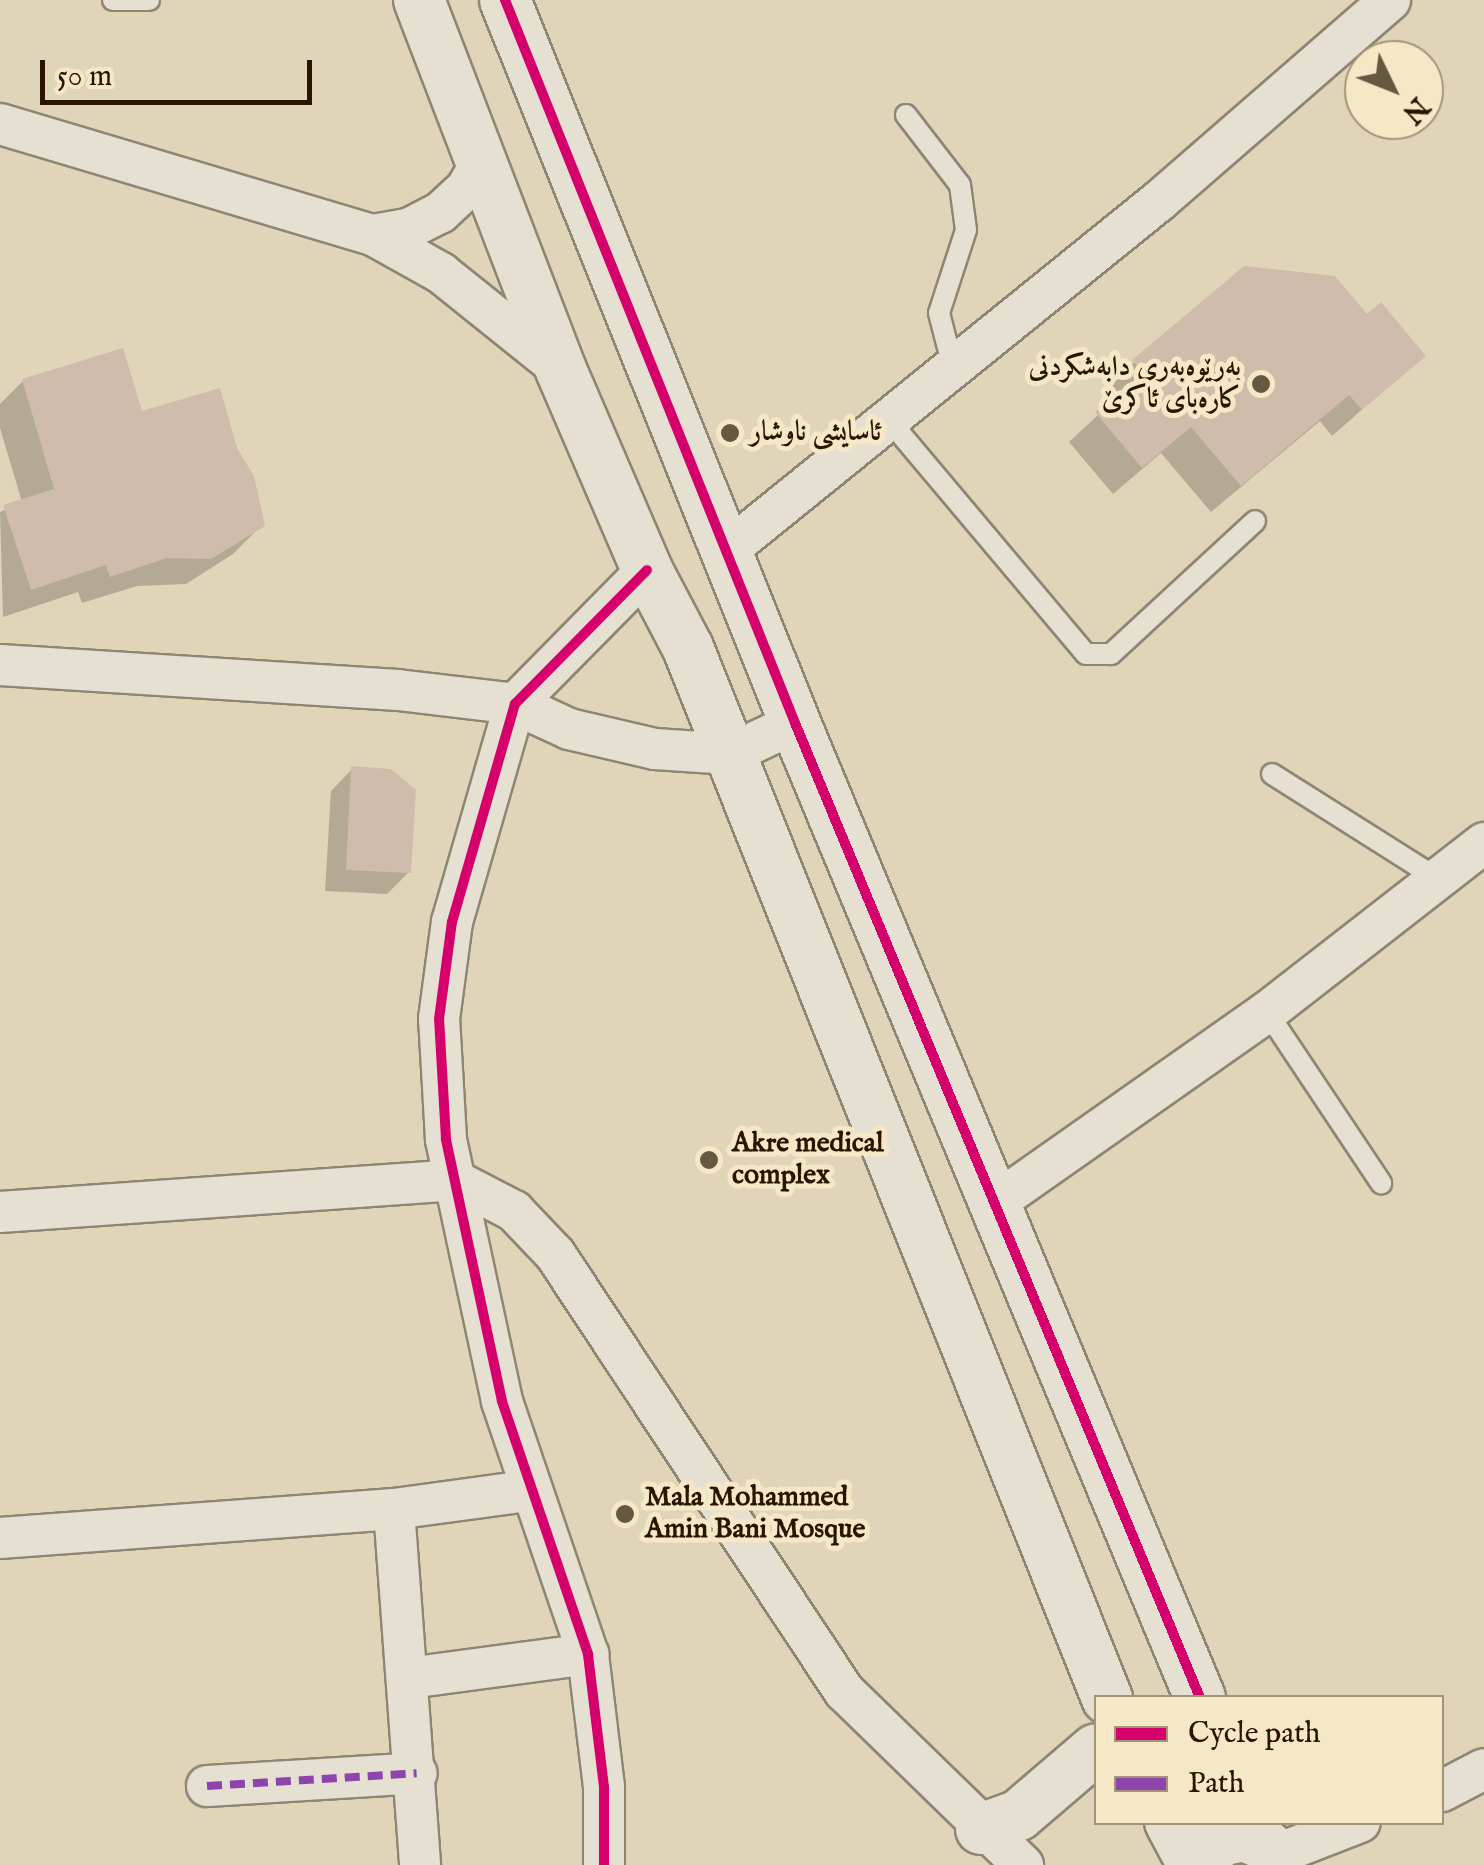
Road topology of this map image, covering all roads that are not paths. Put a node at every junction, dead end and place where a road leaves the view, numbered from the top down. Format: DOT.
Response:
graph roads {
  1 [pos="113,0"];
  2 [pos="149,0"];
  3 [pos="419,0"];
  4 [pos="505,0"];
  5 [pos="1390,0"];
  6 [pos="906,115"];
  7 [pos="0,124"];
  8 [pos="484,158"];
  9 [pos="373,235"];
  10 [pos="953,367"];
  11 [pos="562,370"];
  12 [pos="888,420"];
  13 [pos="1255,521"];
  14 [pos="730,548"];
  15 [pos="647,570"];
  16 [pos="0,665"];
  17 [pos="515,704"];
  18 [pos="795,723"];
  19 [pos="730,754"];
  20 [pos="1272,774"];
  21 [pos="1484,842"];
  22 [pos="1438,878"];
  23 [pos="1267,1012"];
  24 [pos="454,1180"];
  25 [pos="1382,1183"];
  26 [pos="995,1203"];
  27 [pos="0,1212"];
  28 [pos="528,1491"];
  29 [pos="394,1509"];
  30 [pos="0,1538"];
  31 [pos="588,1654"];
  32 [pos="409,1678"];
  33 [pos="1106,1695"];
  34 [pos="1199,1695"];
  35 [pos="1094,1752"];
  36 [pos="1484,1769"];
  37 [pos="417,1773"];
  38 [pos="207,1786"];
  39 [pos="1444,1790"];
  40 [pos="1172,1825"];
  41 [pos="1350,1825"];
  42 [pos="981,1829"];
  43 [pos="1271,1848"];
  44 [pos="420,1865"];
  45 [pos="604,1865"];
  46 [pos="1023,1865"];
  47 [pos="1192,1865"];
  48 [pos="1201,1865"];
  1 -- 2 [label="lane"];
  3 -- 8 [label="street"];
  4 -- 14 [label="street"];
  5 -- 10 [label="street"];
  6 -- 10 [label="lane"];
  7 -- 9 [label="street"];
  8 -- 9 [label="street"];
  8 -- 11 [label="street"];
  9 -- 11 [label="street"];
  10 -- 12 [label="street"];
  11 -- 15 [label="street"];
  12 -- 13 [label="lane"];
  12 -- 14 [label="street"];
  14 -- 18 [label="street"];
  15 -- 17 [label="street"];
  15 -- 19 [label="street"];
  16 -- 17 [label="street"];
  17 -- 19 [label="street"];
  17 -- 24 [label="street"];
  18 -- 19 [label="street"];
  18 -- 26 [label="street"];
  19 -- 33 [label="street"];
  20 -- 22 [label="lane"];
  21 -- 22 [label="street"];
  22 -- 23 [label="street"];
  23 -- 25 [label="lane"];
  23 -- 26 [label="street"];
  24 -- 27 [label="street"];
  24 -- 28 [label="street"];
  24 -- 42 [label="street"];
  26 -- 34 [label="street"];
  28 -- 29 [label="street"];
  28 -- 31 [label="street"];
  29 -- 30 [label="street"];
  29 -- 32 [label="street"];
  31 -- 32 [label="street"];
  31 -- 45 [label="street"];
  32 -- 37 [label="street"];
  35 -- 42 [label="street"];
  36 -- 39 [label="street"];
  37 -- 38 [label="street"];
  37 -- 44 [label="street"];
  40 -- 47 [label="street"];
  41 -- 43 [label="street"];
  42 -- 46 [label="street"];
  43 -- 48 [label="street"];
}
